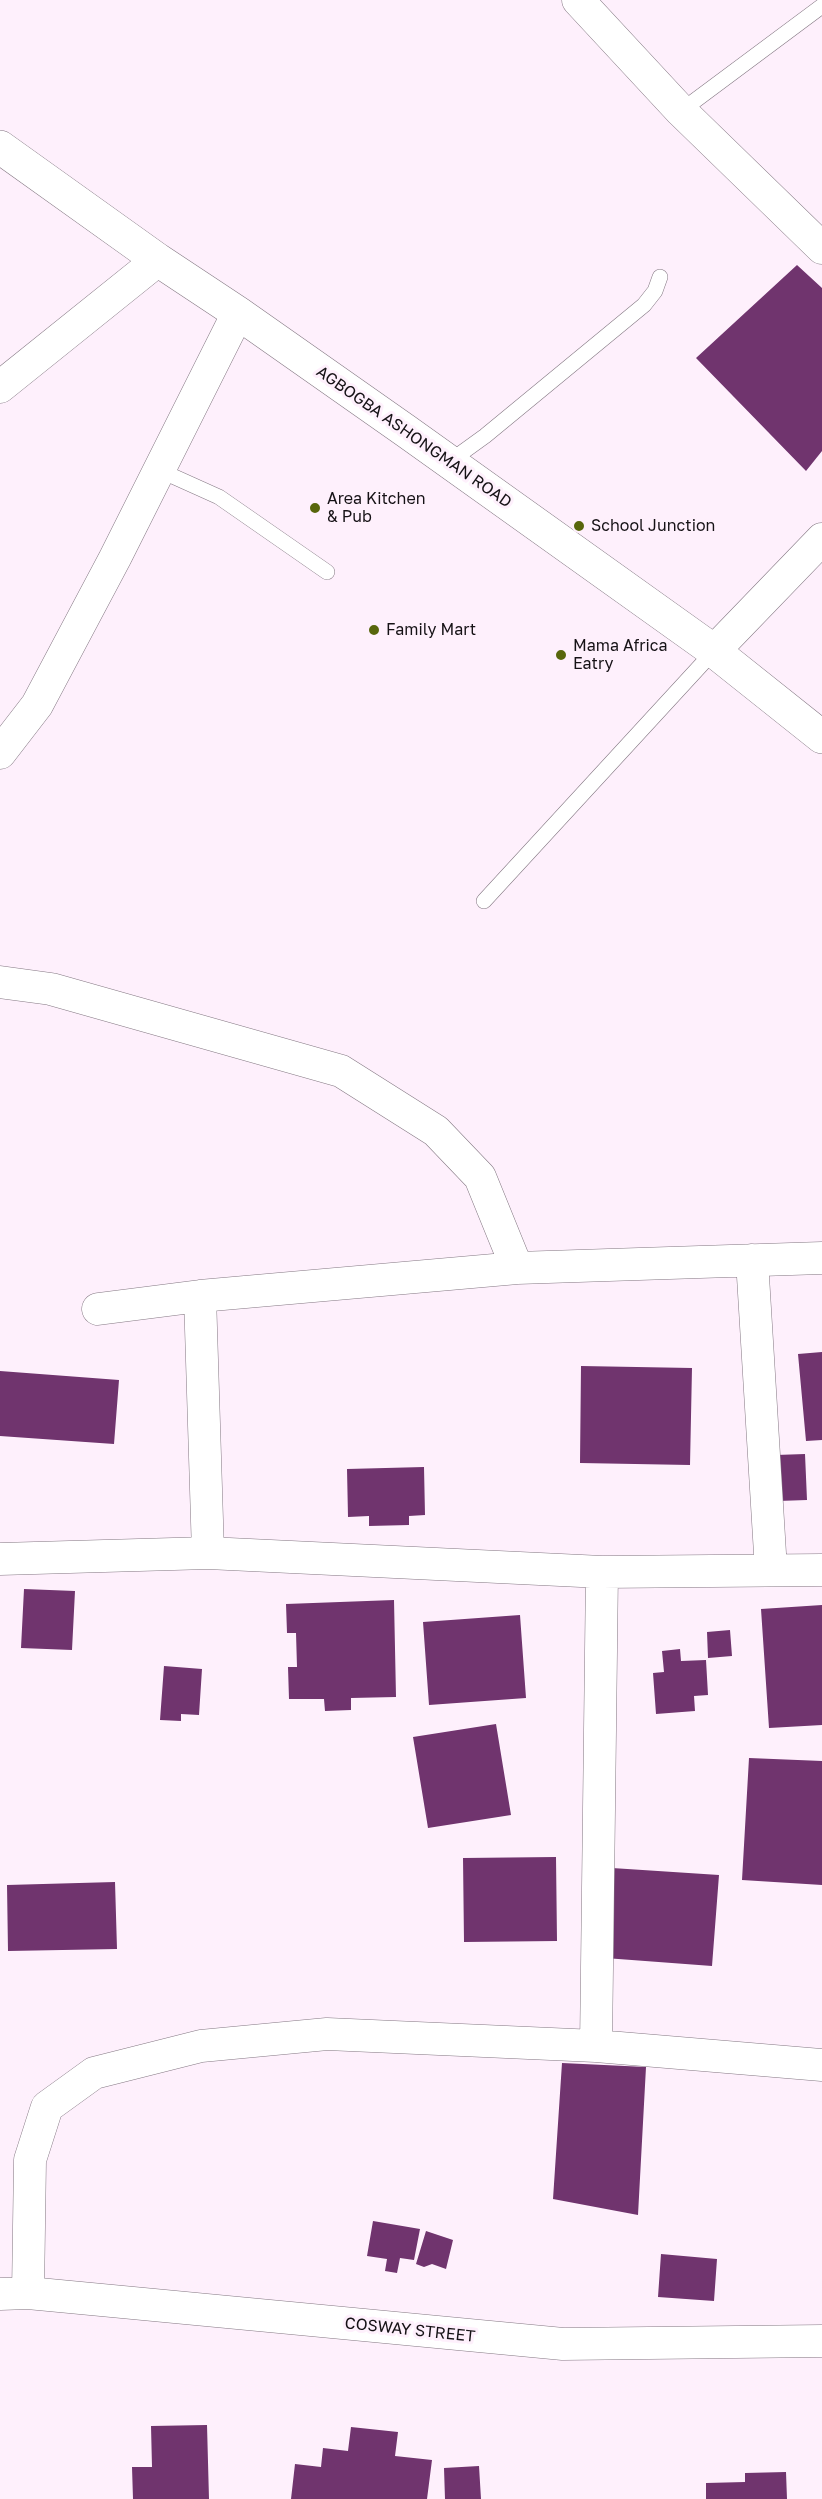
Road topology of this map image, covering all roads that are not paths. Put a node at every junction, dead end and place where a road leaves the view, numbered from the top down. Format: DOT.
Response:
graph roads {
  1 [pos="578,0"];
  2 [pos="822,6"];
  3 [pos="681,111"];
  4 [pos="0,147"];
  5 [pos="822,248"];
  6 [pos="158,260"];
  7 [pos="660,277"];
  8 [pos="238,313"];
  9 [pos="0,387"];
  10 [pos="449,462"];
  11 [pos="159,471"];
  12 [pos="822,539"];
  13 [pos="327,572"];
  14 [pos="714,651"];
  15 [pos="822,737"];
  16 [pos="0,753"];
  17 [pos="484,901"];
  18 [pos="0,982"];
  19 [pos="822,1258"];
  20 [pos="752,1260"];
  21 [pos="517,1268"];
  22 [pos="200,1296"];
  23 [pos="98,1309"];
  24 [pos="208,1553"];
  25 [pos="0,1559"];
  26 [pos="771,1570"];
  27 [pos="822,1570"];
  28 [pos="602,1572"];
  29 [pos="596,2046"];
  30 [pos="822,2065"];
  31 [pos="14,2294"];
  32 [pos="822,2341"];
  1 -- 3 [label="street"];
  2 -- 3 [label="lane"];
  3 -- 5 [label="street"];
  4 -- 6 [label="street, AGBOGBA ASHONGMAN ROAD"];
  6 -- 8 [label="street, AGBOGBA ASHONGMAN ROAD"];
  6 -- 9 [label="street"];
  7 -- 10 [label="lane"];
  8 -- 10 [label="street, AGBOGBA ASHONGMAN ROAD"];
  8 -- 11 [label="street"];
  10 -- 14 [label="street, AGBOGBA ASHONGMAN ROAD"];
  11 -- 13 [label="lane"];
  11 -- 16 [label="street"];
  12 -- 14 [label="street"];
  14 -- 15 [label="street, AGBOGBA ASHONGMAN ROAD"];
  14 -- 17 [label="lane"];
  18 -- 21 [label="street"];
  19 -- 20 [label="street"];
  20 -- 21 [label="street"];
  20 -- 26 [label="street"];
  21 -- 22 [label="street"];
  22 -- 23 [label="street"];
  22 -- 24 [label="street"];
  24 -- 25 [label="street"];
  24 -- 28 [label="street"];
  26 -- 27 [label="street"];
  26 -- 28 [label="street"];
  28 -- 29 [label="street"];
  29 -- 30 [label="street"];
  29 -- 31 [label="street"];
  31 -- 32 [label="street, COSWAY STREET"];
}
